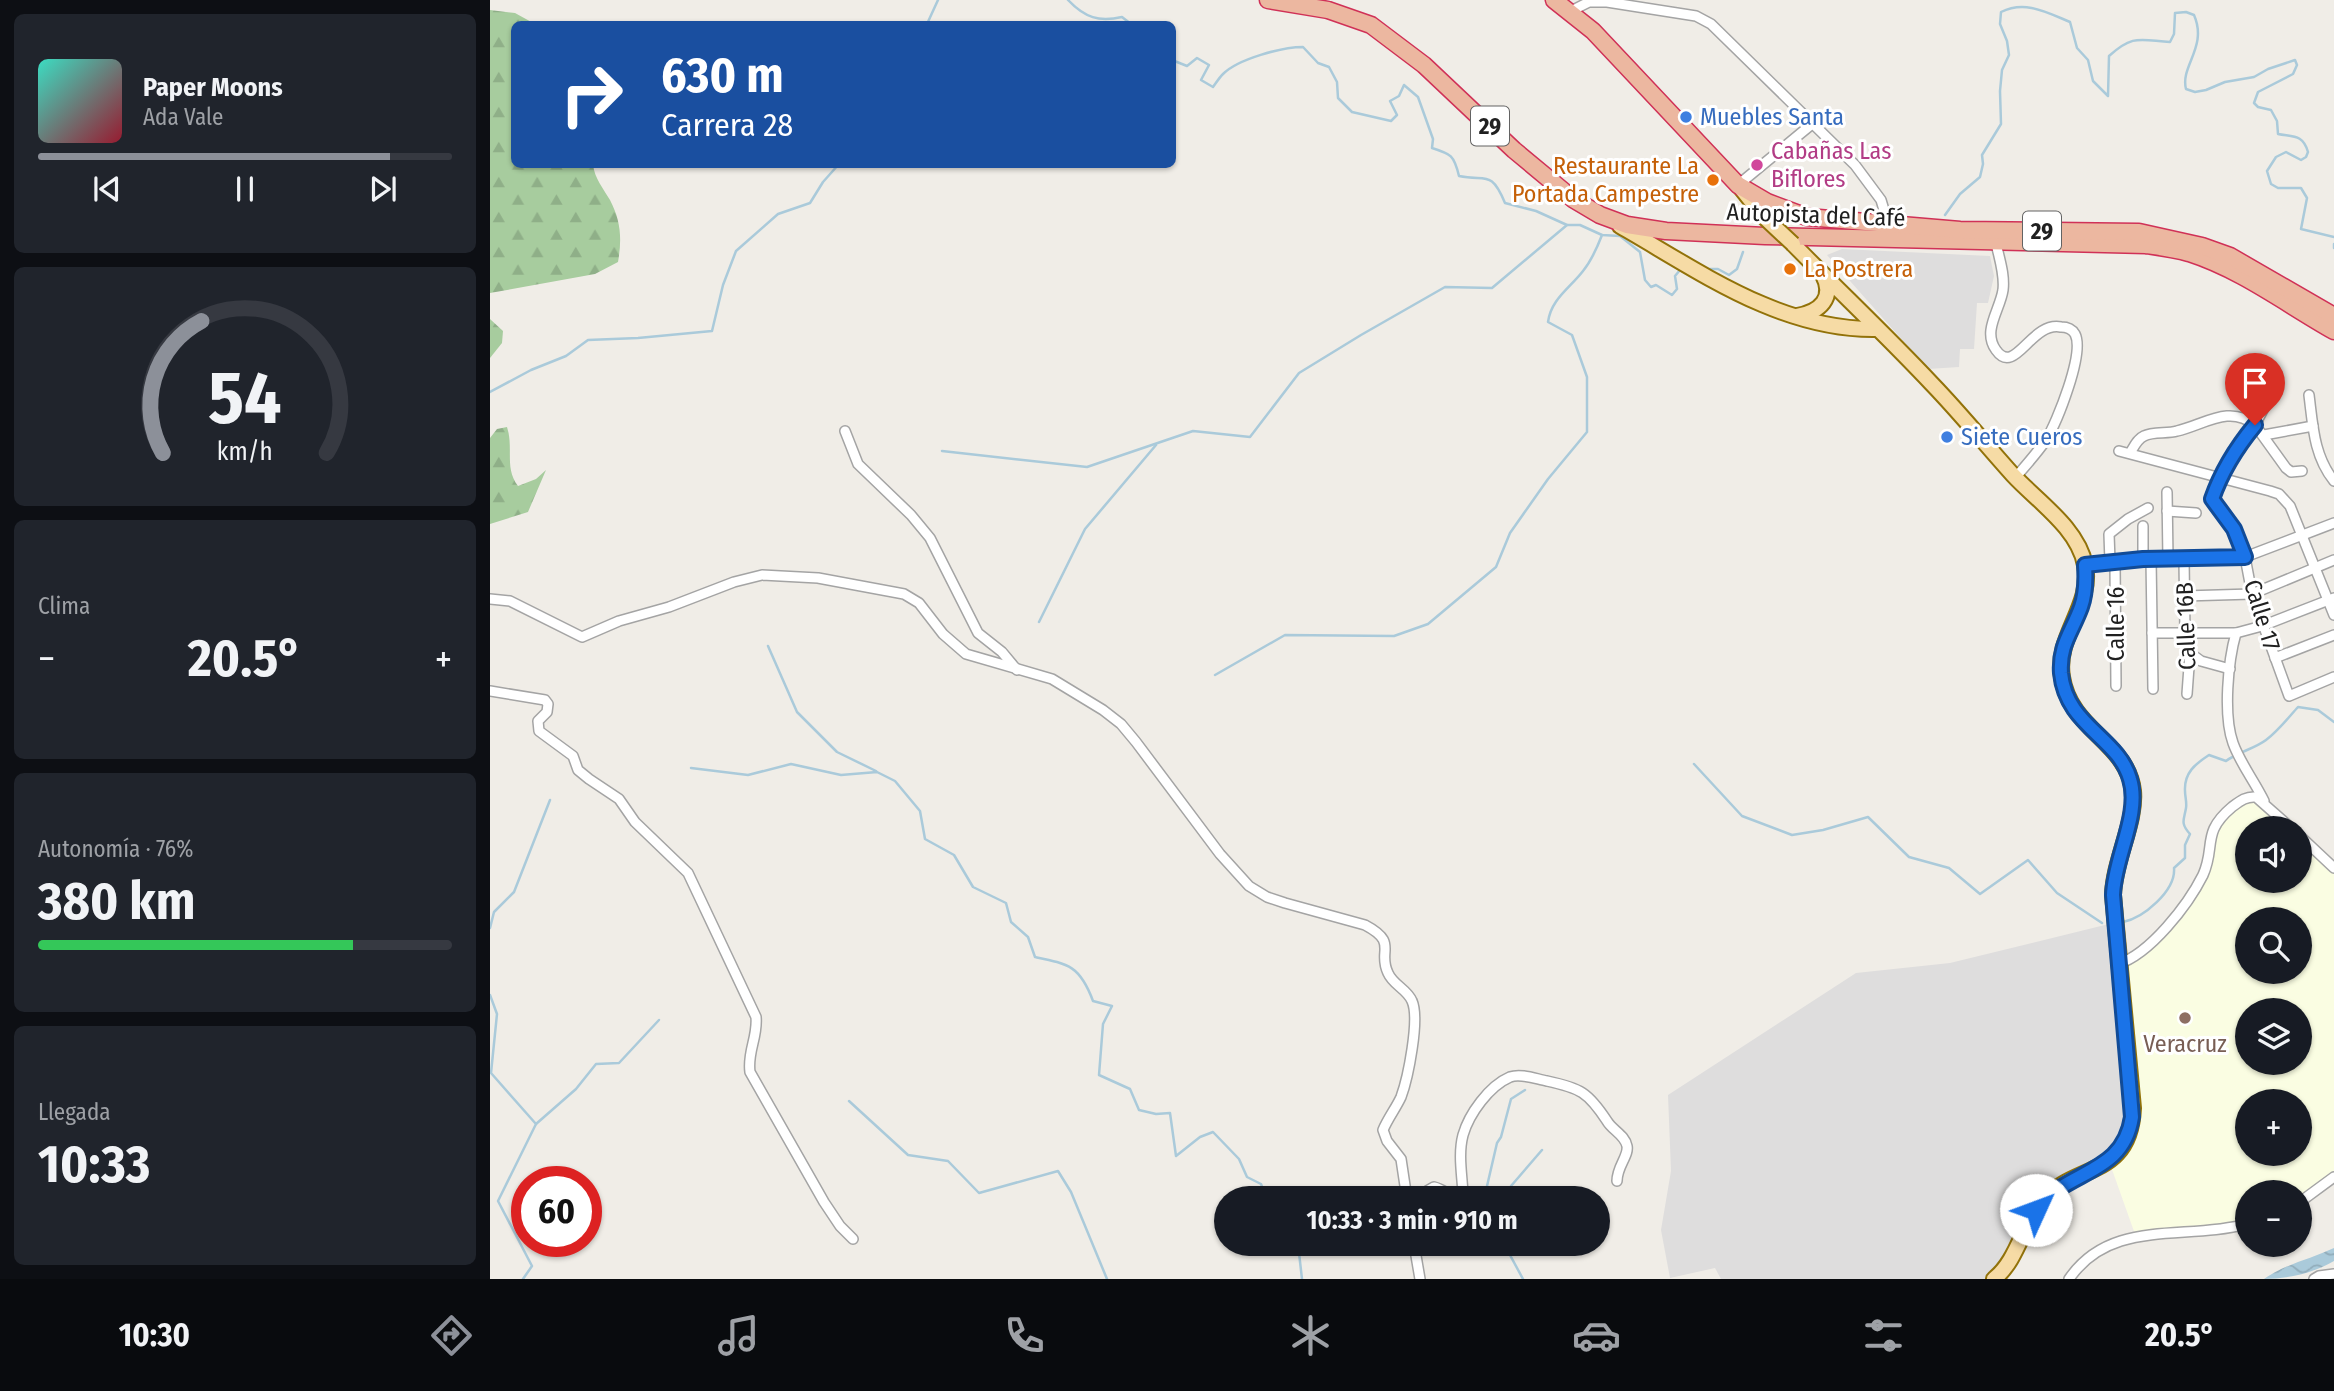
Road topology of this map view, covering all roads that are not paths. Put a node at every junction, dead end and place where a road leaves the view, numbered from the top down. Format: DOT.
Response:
graph roads {
  1 [pos="1268,0"];
  2 [pos="1553,0"];
  3 [pos="1569,12"];
  4 [pos="1812,124"];
  5 [pos="1738,185"];
  6 [pos="1600,215"];
  7 [pos="1882,224"];
  8 [pos="1996,243"];
  9 [pos="1823,275"];
  10 [pos="1796,316"];
  11 [pos="2334,316"];
  12 [pos="1877,329"];
  13 [pos="2334,331"];
  14 [pos="2274,388"];
  15 [pos="2309,396"];
  16 [pos="2255,425"];
  17 [pos="2313,426"];
  18 [pos="845,431"];
  19 [pos="2264,435"];
  20 [pos="2119,452"];
  21 [pos="2130,453"];
  22 [pos="2302,471"];
  23 [pos="2220,476"];
  24 [pos="2016,477"];
  25 [pos="2333,478"];
  26 [pos="2167,492"];
  27 [pos="2148,508"];
  28 [pos="2168,511"];
  29 [pos="2196,513"];
  30 [pos="2334,523"];
  31 [pos="2143,526"];
  32 [pos="2303,536"];
  33 [pos="2245,557"];
  34 [pos="2147,559"];
  35 [pos="2168,559"];
  36 [pos="2184,559"];
  37 [pos="2334,560"];
  38 [pos="2113,562"];
  39 [pos="2085,565"];
  40 [pos="2315,567"];
  41 [pos="2252,594"];
  42 [pos="2184,596"];
  43 [pos="490,599"];
  44 [pos="2331,599"];
  45 [pos="2334,615"];
  46 [pos="2262,626"];
  47 [pos="2152,633"];
  48 [pos="2185,633"];
  49 [pos="2236,633"];
  50 [pos="2334,635"];
  51 [pos="2190,653"];
  52 [pos="2275,658"];
  53 [pos="2230,669"];
  54 [pos="1017,670"];
  55 [pos="2334,677"];
  56 [pos="2116,686"];
  57 [pos="2153,689"];
  58 [pos="490,691"];
  59 [pos="2187,694"];
  60 [pos="2265,803"];
  61 [pos="2279,816"];
  62 [pos="2312,848"];
  63 [pos="2334,869"];
  64 [pos="2118,964"];
  65 [pos="2334,1177"];
  66 [pos="1617,1181"];
  67 [pos="1405,1186"];
  68 [pos="1462,1186"];
  69 [pos="2312,1193"];
  70 [pos="2235,1226"];
  71 [pos="853,1240"];
  72 [pos="1416,1256"];
  73 [pos="2334,1274"];
  74 [pos="1420,1279"];
  75 [pos="1994,1279"];
  76 [pos="2069,1279"];
  77 [pos="2314,1279"];
  1 -- 6 [label="highway, Autopista del Café / 29"];
  2 -- 3 [label="highway, Autopista del Café / 29"];
  3 -- 4 [label="street"];
  3 -- 5 [label="highway, Autopista del Café / 29"];
  4 -- 5 [label="street"];
  4 -- 7 [label="street"];
  5 -- 7 [label="highway, Autopista del Café / 29"];
  5 -- 9 [label="main road, bridge"];
  6 -- 8 [label="highway, Autopista del Café / 29"];
  6 -- 10 [label="main road"];
  7 -- 11 [label="highway, Autopista del Café / 29"];
  8 -- 13 [label="highway, Autopista del Café / 29"];
  8 -- 24 [label="street"];
  9 -- 10 [label="main road"];
  9 -- 12 [label="main road"];
  10 -- 12 [label="main road"];
  12 -- 24 [label="main road"];
  14 -- 16 [label="street"];
  15 -- 17 [label="street"];
  16 -- 19 [label="street"];
  16 -- 21 [label="street"];
  16 -- 23 [label="street"];
  17 -- 19 [label="street"];
  17 -- 25 [label="street"];
  18 -- 54 [label="street"];
  19 -- 22 [label="street"];
  20 -- 21 [label="street"];
  21 -- 23 [label="street"];
  23 -- 32 [label="street"];
  23 -- 33 [label="street, Calle 17"];
  24 -- 39 [label="main road"];
  26 -- 28 [label="street"];
  27 -- 38 [label="street, Calle 16"];
  28 -- 29 [label="street"];
  28 -- 35 [label="street"];
  30 -- 32 [label="street"];
  31 -- 34 [label="street"];
  32 -- 33 [label="street"];
  32 -- 40 [label="street"];
  33 -- 36 [label="street"];
  33 -- 41 [label="street, Calle 17"];
  34 -- 35 [label="street"];
  34 -- 38 [label="street"];
  34 -- 47 [label="street"];
  35 -- 36 [label="street"];
  36 -- 42 [label="street, Calle 16B"];
  37 -- 40 [label="street"];
  38 -- 39 [label="street"];
  38 -- 56 [label="street, Calle 16"];
  39 -- 64 [label="main road"];
  40 -- 41 [label="street"];
  40 -- 44 [label="street"];
  41 -- 42 [label="street"];
  41 -- 46 [label="street, Calle 17"];
  42 -- 48 [label="street, Calle 16B"];
  43 -- 54 [label="street"];
  44 -- 45 [label="street"];
  44 -- 46 [label="street"];
  46 -- 49 [label="street"];
  46 -- 52 [label="street, Calle 17"];
  47 -- 48 [label="street"];
  47 -- 57 [label="street"];
  48 -- 49 [label="street"];
  48 -- 51 [label="street, Calle 16B"];
  49 -- 53 [label="street"];
  50 -- 52 [label="street"];
  51 -- 53 [label="street"];
  51 -- 59 [label="street, Calle 16B"];
  52 -- 55 [label="street, Calle 17"];
  53 -- 60 [label="street"];
  54 -- 67 [label="street"];
  58 -- 71 [label="street"];
  60 -- 61 [label="street"];
  60 -- 64 [label="street"];
  62 -- 63 [label="street"];
  64 -- 75 [label="main road"];
  65 -- 69 [label="street"];
  66 -- 68 [label="street"];
  70 -- 76 [label="street"];
  72 -- 74 [label="street"];
  73 -- 77 [label="street"];
}
